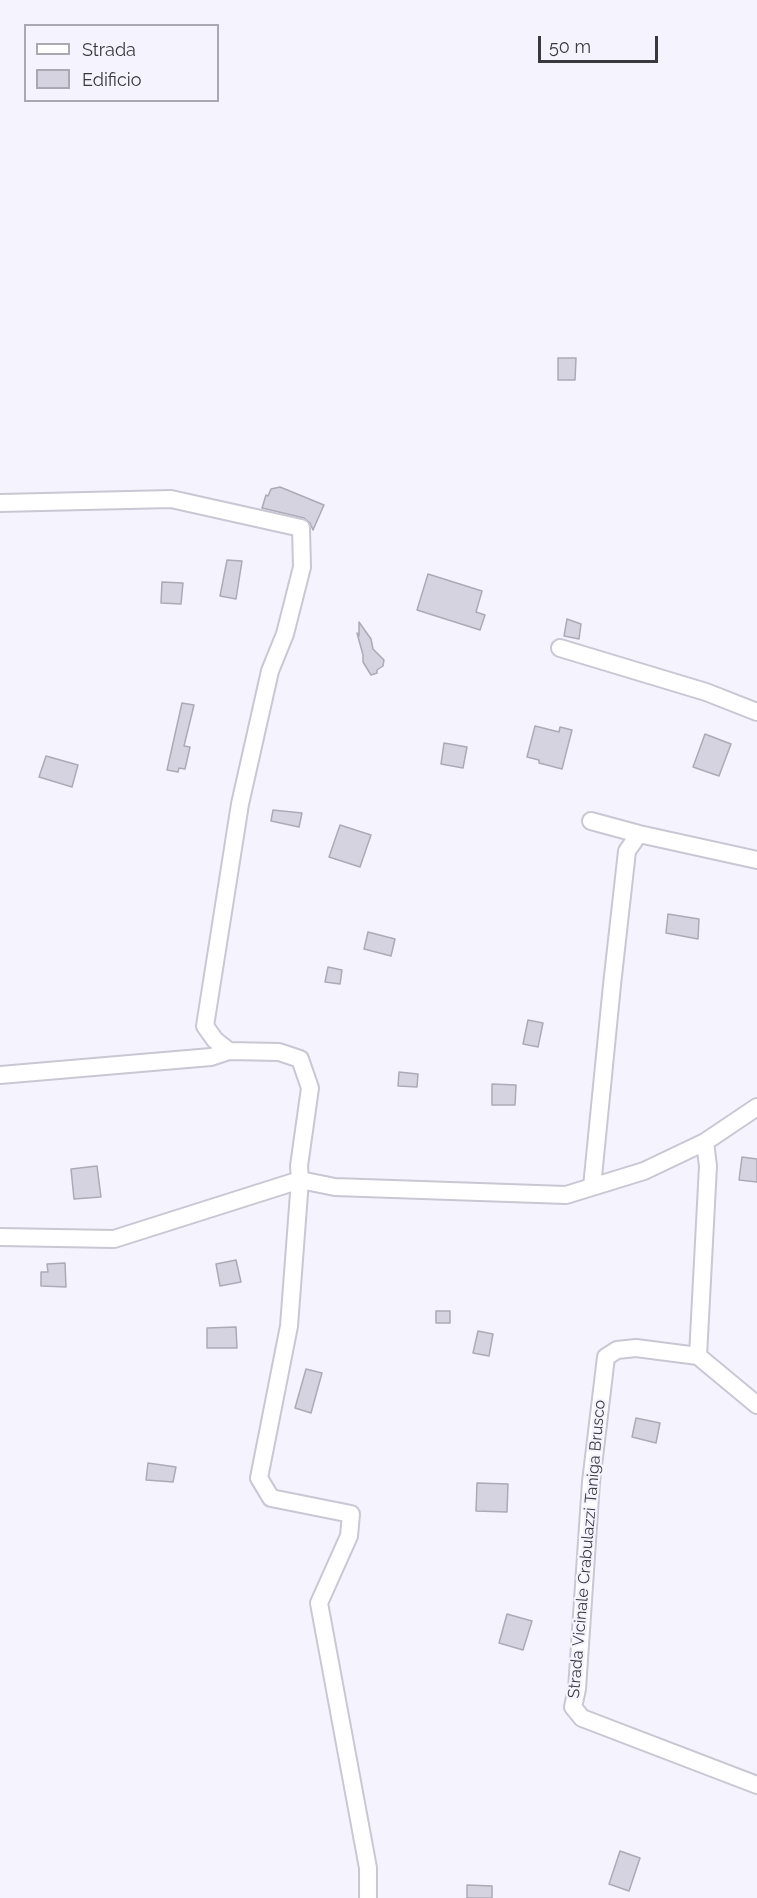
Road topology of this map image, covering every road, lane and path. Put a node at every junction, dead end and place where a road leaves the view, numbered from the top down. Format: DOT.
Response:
graph roads {
  1 [pos="0,503"];
  2 [pos="560,648"];
  3 [pos="757,712"];
  4 [pos="591,821"];
  5 [pos="639,834"];
  6 [pos="757,860"];
  7 [pos="229,1051"];
  8 [pos="0,1075"];
  9 [pos="757,1107"];
  10 [pos="705,1142"];
  11 [pos="300,1180"];
  12 [pos="592,1187"];
  13 [pos="0,1237"];
  14 [pos="698,1356"];
  15 [pos="757,1405"];
  16 [pos="757,1785"];
  17 [pos="368,1898"];
  1 -- 7 [label="street"];
  2 -- 3 [label="street"];
  4 -- 5 [label="street"];
  5 -- 6 [label="street"];
  5 -- 12 [label="street"];
  7 -- 8 [label="street"];
  7 -- 11 [label="street"];
  9 -- 10 [label="street"];
  10 -- 12 [label="street"];
  10 -- 14 [label="street"];
  11 -- 12 [label="street"];
  11 -- 13 [label="street"];
  11 -- 17 [label="street"];
  14 -- 15 [label="street"];
  14 -- 16 [label="street, Strada Vicinale Crabulazzi Taniga Brusco"];
}
